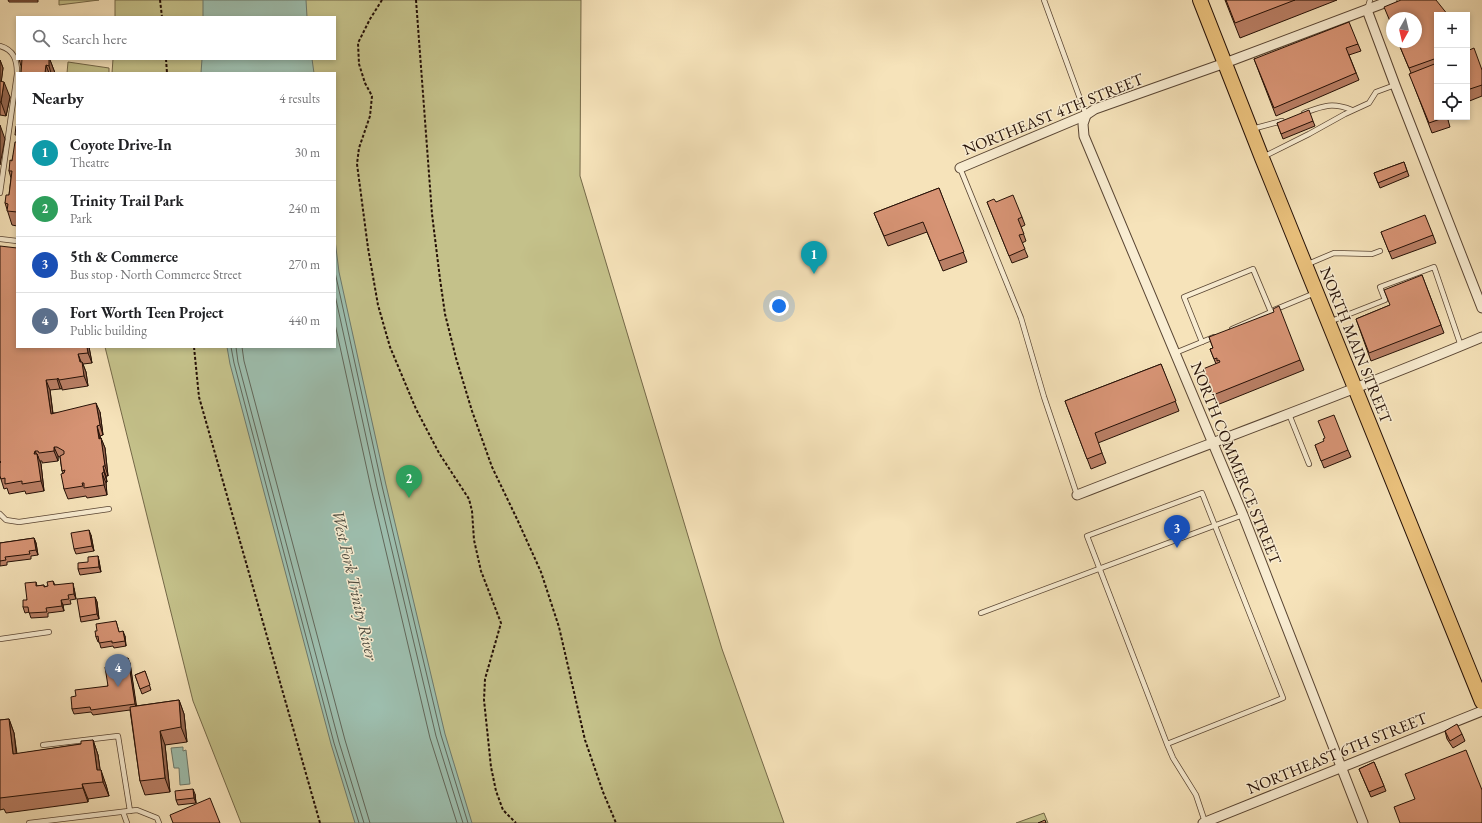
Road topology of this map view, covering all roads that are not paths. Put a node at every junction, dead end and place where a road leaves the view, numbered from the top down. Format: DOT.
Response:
graph roads {
  1 [pos="1044,0"];
  2 [pos="1200,0"];
  3 [pos="1370,0"];
  4 [pos="1392,0"];
  5 [pos="1367,10"];
  6 [pos="0,46"];
  7 [pos="16,60"];
  8 [pos="16,60"];
  9 [pos="1225,63"];
  10 [pos="17,72"];
  11 [pos="16,81"];
  12 [pos="1395,84"];
  13 [pos="1352,110"];
  14 [pos="1086,115"];
  15 [pos="1297,116"];
  16 [pos="1290,118"];
  17 [pos="1251,130"];
  18 [pos="1262,158"];
  19 [pos="960,168"];
  20 [pos="0,193"];
  21 [pos="0,239"];
  22 [pos="16,242"];
  23 [pos="1380,251"];
  24 [pos="1306,265"];
  25 [pos="1317,293"];
  26 [pos="1482,308"];
  27 [pos="1271,312"];
  28 [pos="1328,322"];
  29 [pos="1229,330"];
  30 [pos="1222,333"];
  31 [pos="1482,337"];
  32 [pos="1202,342"];
  33 [pos="1461,346"];
  34 [pos="1175,353"];
  35 [pos="1355,388"];
  36 [pos="1289,414"];
  37 [pos="1212,442"];
  38 [pos="1309,464"];
  39 [pos="1077,495"];
  40 [pos="109,509"];
  41 [pos="0,514"];
  42 [pos="1243,515"];
  43 [pos="1215,525"];
  44 [pos="1100,569"];
  45 [pos="981,613"];
  46 [pos="49,632"];
  47 [pos="0,639"];
  48 [pos="1482,702"];
  49 [pos="1482,711"];
  50 [pos="1167,744"];
  51 [pos="43,745"];
  52 [pos="1342,768"];
  53 [pos="130,811"];
  54 [pos="123,812"];
  55 [pos="29,823"];
  56 [pos="127,823"];
  57 [pos="159,823"];
  58 [pos="1204,823"];
  59 [pos="1363,823"];
  1 -- 14 [label="lane"];
  2 -- 9 [label="main road, NORTH MAIN STREET"];
  3 -- 5 [label="lane"];
  4 -- 5 [label="street, NORTHEAST 4TH STREET"];
  5 -- 9 [label="street, NORTHEAST 4TH STREET"];
  5 -- 12 [label="street"];
  6 -- 8 [label="lane"];
  7 -- 10 [label="lane"];
  9 -- 14 [label="street, NORTHEAST 4TH STREET"];
  9 -- 17 [label="main road, NORTH MAIN STREET"];
  11 -- 20 [label="lane"];
  12 -- 13 [label="lane"];
  12 -- 26 [label="street"];
  13 -- 15 [label="lane"];
  13 -- 18 [label="lane"];
  14 -- 19 [label="street, NORTHEAST 4TH STREET"];
  14 -- 34 [label="street, NORTH COMMERCE STREET"];
  16 -- 17 [label="lane"];
  17 -- 18 [label="main road, NORTH MAIN STREET"];
  18 -- 24 [label="main road, NORTH MAIN STREET"];
  19 -- 39 [label="lane"];
  21 -- 22 [label="lane"];
  23 -- 24 [label="lane"];
  24 -- 25 [label="main road, NORTH MAIN STREET"];
  25 -- 27 [label="lane"];
  25 -- 28 [label="main road, NORTH MAIN STREET"];
  27 -- 29 [label="lane"];
  27 -- 32 [label="lane"];
  28 -- 33 [label="lane"];
  28 -- 35 [label="main road, NORTH MAIN STREET"];
  30 -- 32 [label="lane"];
  31 -- 33 [label="street"];
  32 -- 34 [label="lane"];
  33 -- 35 [label="street"];
  34 -- 37 [label="street, NORTH COMMERCE STREET"];
  35 -- 36 [label="street"];
  35 -- 48 [label="main road, NORTH MAIN STREET"];
  36 -- 37 [label="street"];
  36 -- 38 [label="lane"];
  37 -- 39 [label="street"];
  37 -- 42 [label="street, NORTH COMMERCE STREET"];
  40 -- 41 [label="lane"];
  42 -- 43 [label="lane"];
  42 -- 52 [label="street, NORTH COMMERCE STREET"];
  43 -- 44 [label="lane"];
  43 -- 44 [label="lane"];
  43 -- 50 [label="lane"];
  44 -- 45 [label="lane"];
  44 -- 50 [label="lane"];
  46 -- 47 [label="lane"];
  49 -- 52 [label="street, NORTHEAST 6TH STREET"];
  50 -- 58 [label="lane"];
  51 -- 53 [label="lane"];
  52 -- 58 [label="street, NORTHEAST 6TH STREET"];
  52 -- 59 [label="street, NORTH COMMERCE STREET"];
  53 -- 54 [label="lane"];
  53 -- 57 [label="lane"];
  54 -- 55 [label="lane"];
  54 -- 56 [label="lane"];
}
